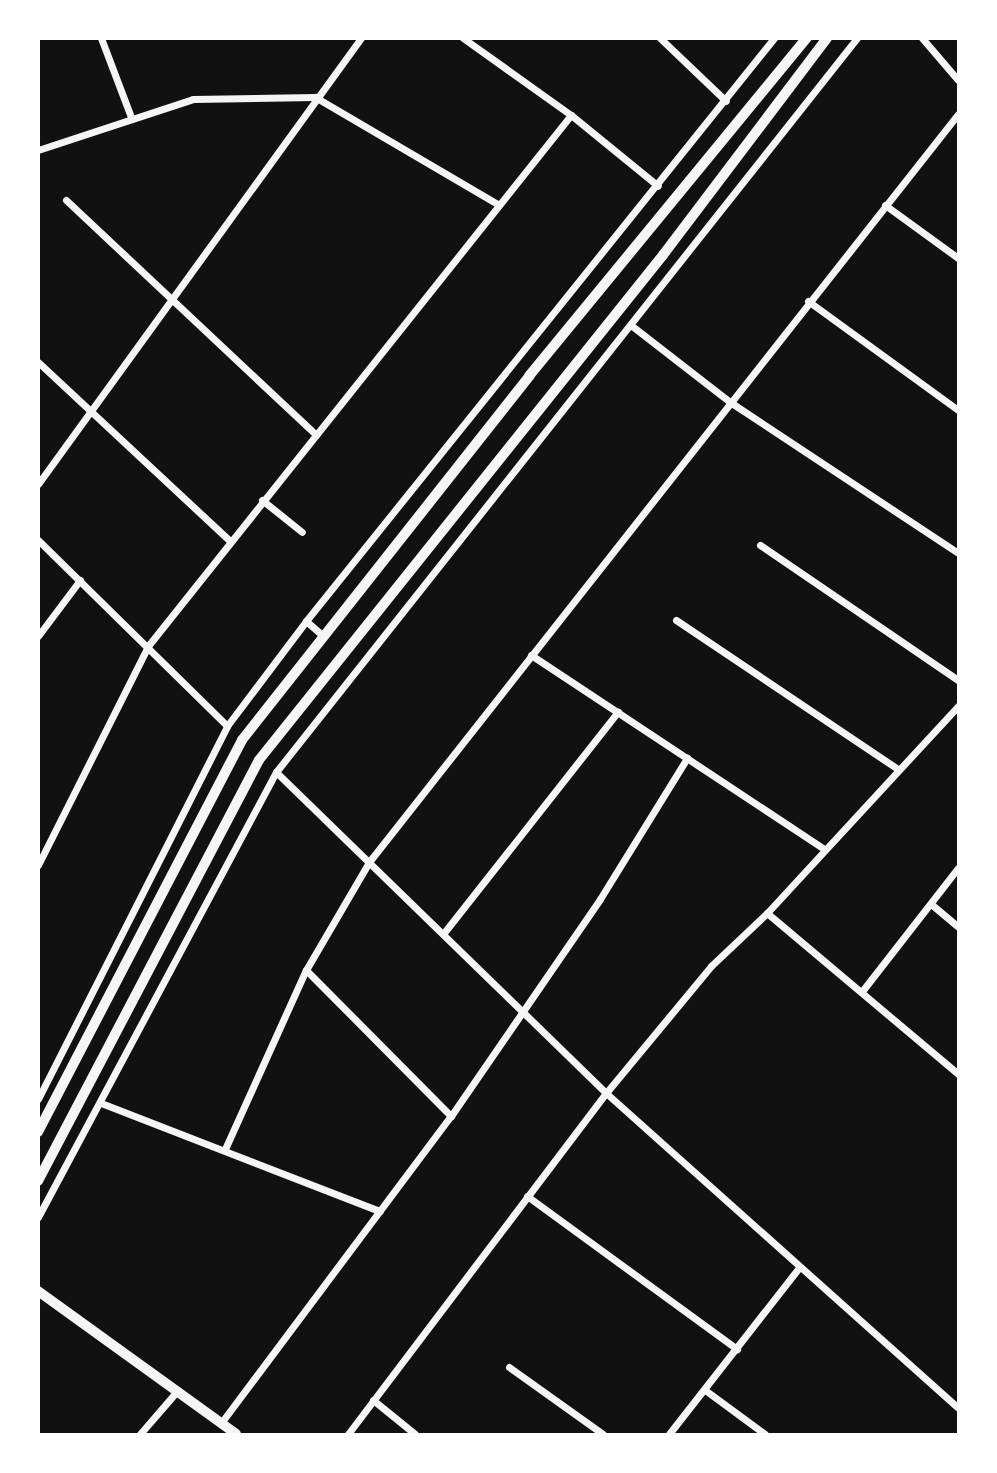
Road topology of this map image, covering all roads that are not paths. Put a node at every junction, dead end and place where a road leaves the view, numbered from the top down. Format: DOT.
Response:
graph roads {
  1 [pos="101,38"];
  2 [pos="361,38"];
  3 [pos="463,38"];
  4 [pos="660,38"];
  5 [pos="774,38"];
  6 [pos="807,38"];
  7 [pos="827,38"];
  8 [pos="858,38"];
  9 [pos="922,38"];
  10 [pos="958,80"];
  11 [pos="315,97"];
  12 [pos="726,101"];
  13 [pos="958,114"];
  14 [pos="571,115"];
  15 [pos="131,117"];
  16 [pos="38,150"];
  17 [pos="658,186"];
  18 [pos="66,200"];
  19 [pos="499,205"];
  20 [pos="885,205"];
  21 [pos="958,258"];
  22 [pos="173,298"];
  23 [pos="808,301"];
  24 [pos="632,326"];
  25 [pos="38,362"];
  26 [pos="730,402"];
  27 [pos="958,410"];
  28 [pos="91,414"];
  29 [pos="316,435"];
  30 [pos="38,484"];
  31 [pos="262,500"];
  32 [pos="302,532"];
  33 [pos="38,540"];
  34 [pos="230,541"];
  35 [pos="760,545"];
  36 [pos="958,553"];
  37 [pos="80,580"];
  38 [pos="676,620"];
  39 [pos="306,621"];
  40 [pos="38,636"];
  41 [pos="323,636"];
  42 [pos="148,646"];
  43 [pos="531,655"];
  44 [pos="958,680"];
  45 [pos="958,706"];
  46 [pos="618,712"];
  47 [pos="227,726"];
  48 [pos="687,758"];
  49 [pos="898,769"];
  50 [pos="276,772"];
  51 [pos="823,848"];
  52 [pos="369,862"];
  53 [pos="38,865"];
  54 [pos="958,868"];
  55 [pos="931,904"];
  56 [pos="767,913"];
  57 [pos="958,927"];
  58 [pos="443,934"];
  59 [pos="306,970"];
  60 [pos="863,990"];
  61 [pos="523,1012"];
  62 [pos="958,1074"];
  63 [pos="606,1093"];
  64 [pos="38,1099"];
  65 [pos="101,1104"];
  66 [pos="451,1116"];
  67 [pos="38,1132"];
  68 [pos="225,1149"];
  69 [pos="38,1181"];
  70 [pos="527,1196"];
  71 [pos="380,1211"];
  72 [pos="38,1217"];
  73 [pos="798,1269"];
  74 [pos="38,1291"];
  75 [pos="737,1349"];
  76 [pos="509,1367"];
  77 [pos="178,1390"];
  78 [pos="705,1390"];
  79 [pos="373,1400"];
  80 [pos="958,1408"];
  81 [pos="221,1423"];
  82 [pos="140,1434"];
  83 [pos="236,1434"];
  84 [pos="348,1434"];
  85 [pos="415,1434"];
  86 [pos="603,1434"];
  87 [pos="669,1434"];
  88 [pos="765,1434"];
  1 -- 15 [label="street"];
  2 -- 11 [label="street"];
  3 -- 14 [label="street"];
  4 -- 12 [label="street"];
  5 -- 12 [label="street"];
  6 -- 41 [label="street"];
  7 -- 69 [label="street"];
  8 -- 24 [label="street"];
  9 -- 10 [label="street"];
  11 -- 15 [label="street"];
  11 -- 19 [label="street"];
  11 -- 22 [label="street"];
  12 -- 17 [label="street"];
  13 -- 20 [label="street"];
  14 -- 17 [label="street"];
  14 -- 19 [label="street"];
  15 -- 16 [label="street"];
  17 -- 39 [label="street"];
  18 -- 22 [label="street"];
  19 -- 29 [label="street"];
  20 -- 21 [label="street"];
  20 -- 23 [label="street"];
  22 -- 28 [label="street"];
  22 -- 29 [label="street"];
  23 -- 26 [label="street"];
  23 -- 27 [label="street"];
  24 -- 26 [label="street"];
  24 -- 50 [label="street"];
  25 -- 28 [label="street"];
  26 -- 36 [label="street"];
  26 -- 43 [label="street"];
  28 -- 30 [label="street"];
  28 -- 34 [label="street"];
  29 -- 31 [label="street"];
  31 -- 32 [label="street"];
  31 -- 34 [label="street"];
  33 -- 37 [label="street"];
  34 -- 42 [label="street"];
  35 -- 44 [label="street"];
  37 -- 40 [label="street"];
  37 -- 42 [label="street"];
  38 -- 49 [label="street"];
  39 -- 41 [label="street"];
  39 -- 47 [label="street"];
  41 -- 67 [label="street"];
  42 -- 47 [label="street"];
  42 -- 53 [label="street"];
  43 -- 46 [label="street"];
  43 -- 52 [label="street"];
  45 -- 49 [label="street"];
  46 -- 48 [label="street"];
  46 -- 58 [label="street"];
  47 -- 64 [label="street"];
  48 -- 51 [label="street"];
  48 -- 61 [label="street"];
  49 -- 51 [label="street"];
  50 -- 52 [label="street"];
  50 -- 65 [label="street"];
  51 -- 56 [label="street"];
  52 -- 58 [label="street"];
  52 -- 59 [label="street"];
  54 -- 55 [label="street"];
  55 -- 57 [label="street"];
  55 -- 60 [label="street"];
  56 -- 60 [label="street"];
  56 -- 63 [label="street"];
  58 -- 61 [label="street"];
  59 -- 66 [label="street"];
  59 -- 68 [label="street"];
  60 -- 62 [label="street"];
  61 -- 63 [label="street"];
  61 -- 66 [label="street"];
  63 -- 70 [label="street"];
  63 -- 73 [label="street"];
  65 -- 68 [label="street"];
  65 -- 72 [label="street"];
  66 -- 71 [label="street"];
  68 -- 71 [label="street"];
  70 -- 75 [label="street"];
  70 -- 79 [label="street"];
  71 -- 81 [label="street"];
  73 -- 75 [label="street"];
  73 -- 80 [label="street"];
  74 -- 77 [label="street"];
  75 -- 78 [label="street"];
  76 -- 86 [label="street"];
  77 -- 81 [label="street"];
  77 -- 82 [label="street"];
  78 -- 87 [label="street"];
  78 -- 88 [label="street"];
  79 -- 84 [label="street"];
  79 -- 85 [label="street"];
  81 -- 83 [label="street"];
}
